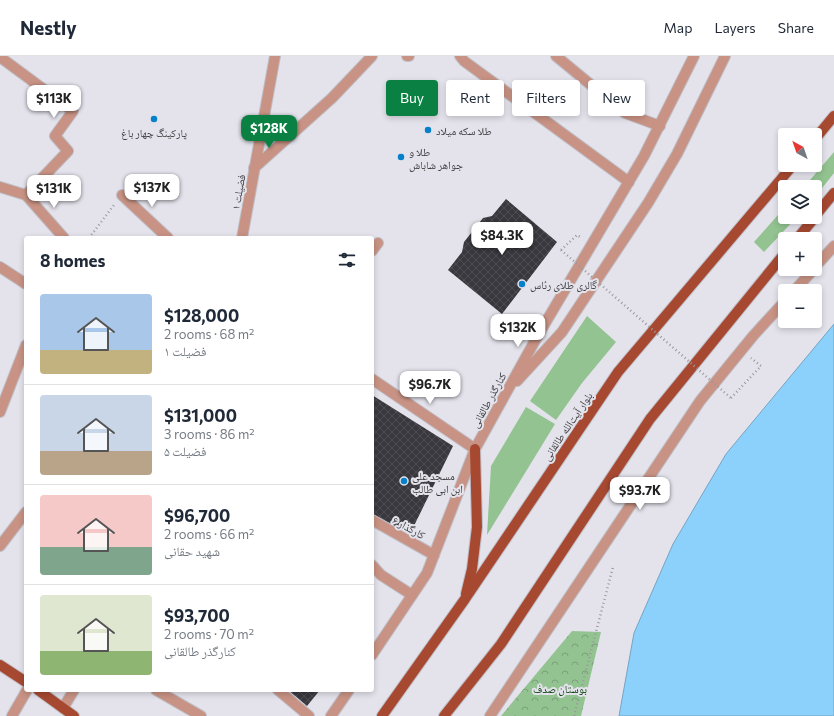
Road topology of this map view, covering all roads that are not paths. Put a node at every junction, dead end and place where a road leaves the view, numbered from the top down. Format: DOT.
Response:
graph roads {
  1 [pos="274,56"];
  2 [pos="372,56"];
  3 [pos="460,56"];
  4 [pos="556,56"];
  5 [pos="694,56"];
  6 [pos="725,56"];
  7 [pos="0,57"];
  8 [pos="834,116"];
  9 [pos="660,126"];
  10 [pos="822,131"];
  11 [pos="254,168"];
  12 [pos="787,172"];
  13 [pos="629,182"];
  14 [pos="0,187"];
  15 [pos="834,193"];
  16 [pos="26,195"];
  17 [pos="122,195"];
  18 [pos="822,208"];
  19 [pos="809,224"];
  20 [pos="803,232"];
  21 [pos="62,236"];
  22 [pos="166,236"];
  23 [pos="242,236"];
  24 [pos="834,246"];
  25 [pos="822,259"];
  26 [pos="778,262"];
  27 [pos="0,267"];
  28 [pos="807,276"];
  29 [pos="24,283"];
  30 [pos="800,284"];
  31 [pos="778,309"];
  32 [pos="24,350"];
  33 [pos="374,380"];
  34 [pos="506,392"];
  35 [pos="0,411"];
  36 [pos="475,449"];
  37 [pos="24,515"];
  38 [pos="374,521"];
  39 [pos="0,546"];
  40 [pos="434,555"];
  41 [pos="374,566"];
  42 [pos="412,595"];
  43 [pos="465,599"];
  44 [pos="374,652"];
  45 [pos="0,665"];
  46 [pos="24,681"];
  47 [pos="26,692"];
  48 [pos="41,692"];
  49 [pos="73,692"];
  50 [pos="159,692"];
  51 [pos="280,692"];
  52 [pos="348,692"];
  53 [pos="63,708"];
  54 [pos="447,714"];
  55 [pos="12,716"];
  56 [pos="74,716"];
  57 [pos="201,716"];
  58 [pos="310,716"];
  59 [pos="331,716"];
  60 [pos="382,716"];
  61 [pos="490,716"];
  1 -- 11 [label="street, فضیلت ۱"];
  2 -- 11 [label="street"];
  3 -- 13 [label="street"];
  4 -- 9 [label="street"];
  5 -- 9 [label="street, کنارگذر طالقانی"];
  6 -- 34 [label="street"];
  7 -- 16 [label="street"];
  8 -- 10 [label="main road"];
  9 -- 13 [label="street, کنارگذر طالقانی"];
  11 -- 23 [label="street, فضیلت ۱"];
  12 -- 43 [label="main road, بلوار آیت‌الله طالقانی"];
  13 -- 34 [label="street, کنارگذر طالقانی"];
  14 -- 16 [label="street"];
  15 -- 18 [label="main road"];
  16 -- 21 [label="street"];
  17 -- 22 [label="street"];
  19 -- 20 [label="main road"];
  24 -- 25 [label="street"];
  26 -- 54 [label="main road"];
  27 -- 29 [label="street"];
  28 -- 30 [label="street"];
  31 -- 61 [label="street"];
  32 -- 35 [label="street"];
  33 -- 36 [label="street"];
  34 -- 36 [label="street, کنارگذر طالقانی"];
  36 -- 40 [label="street, کنارگذر طالقانی"];
  36 -- 43 [label="main road"];
  37 -- 39 [label="street"];
  38 -- 40 [label="street, کارگذار ۶"];
  40 -- 42 [label="street, کنارگذر طالقانی"];
  41 -- 42 [label="street"];
  42 -- 44 [label="street, کنارگذر طالقانی"];
  43 -- 60 [label="main road, بلوار آیت‌الله طالقانی"];
  45 -- 46 [label="main road"];
  47 -- 55 [label="street"];
  48 -- 53 [label="main road"];
  49 -- 53 [label="street"];
  50 -- 57 [label="street"];
  51 -- 58 [label="street"];
  52 -- 59 [label="street"];
  53 -- 56 [label="main road"];
}
